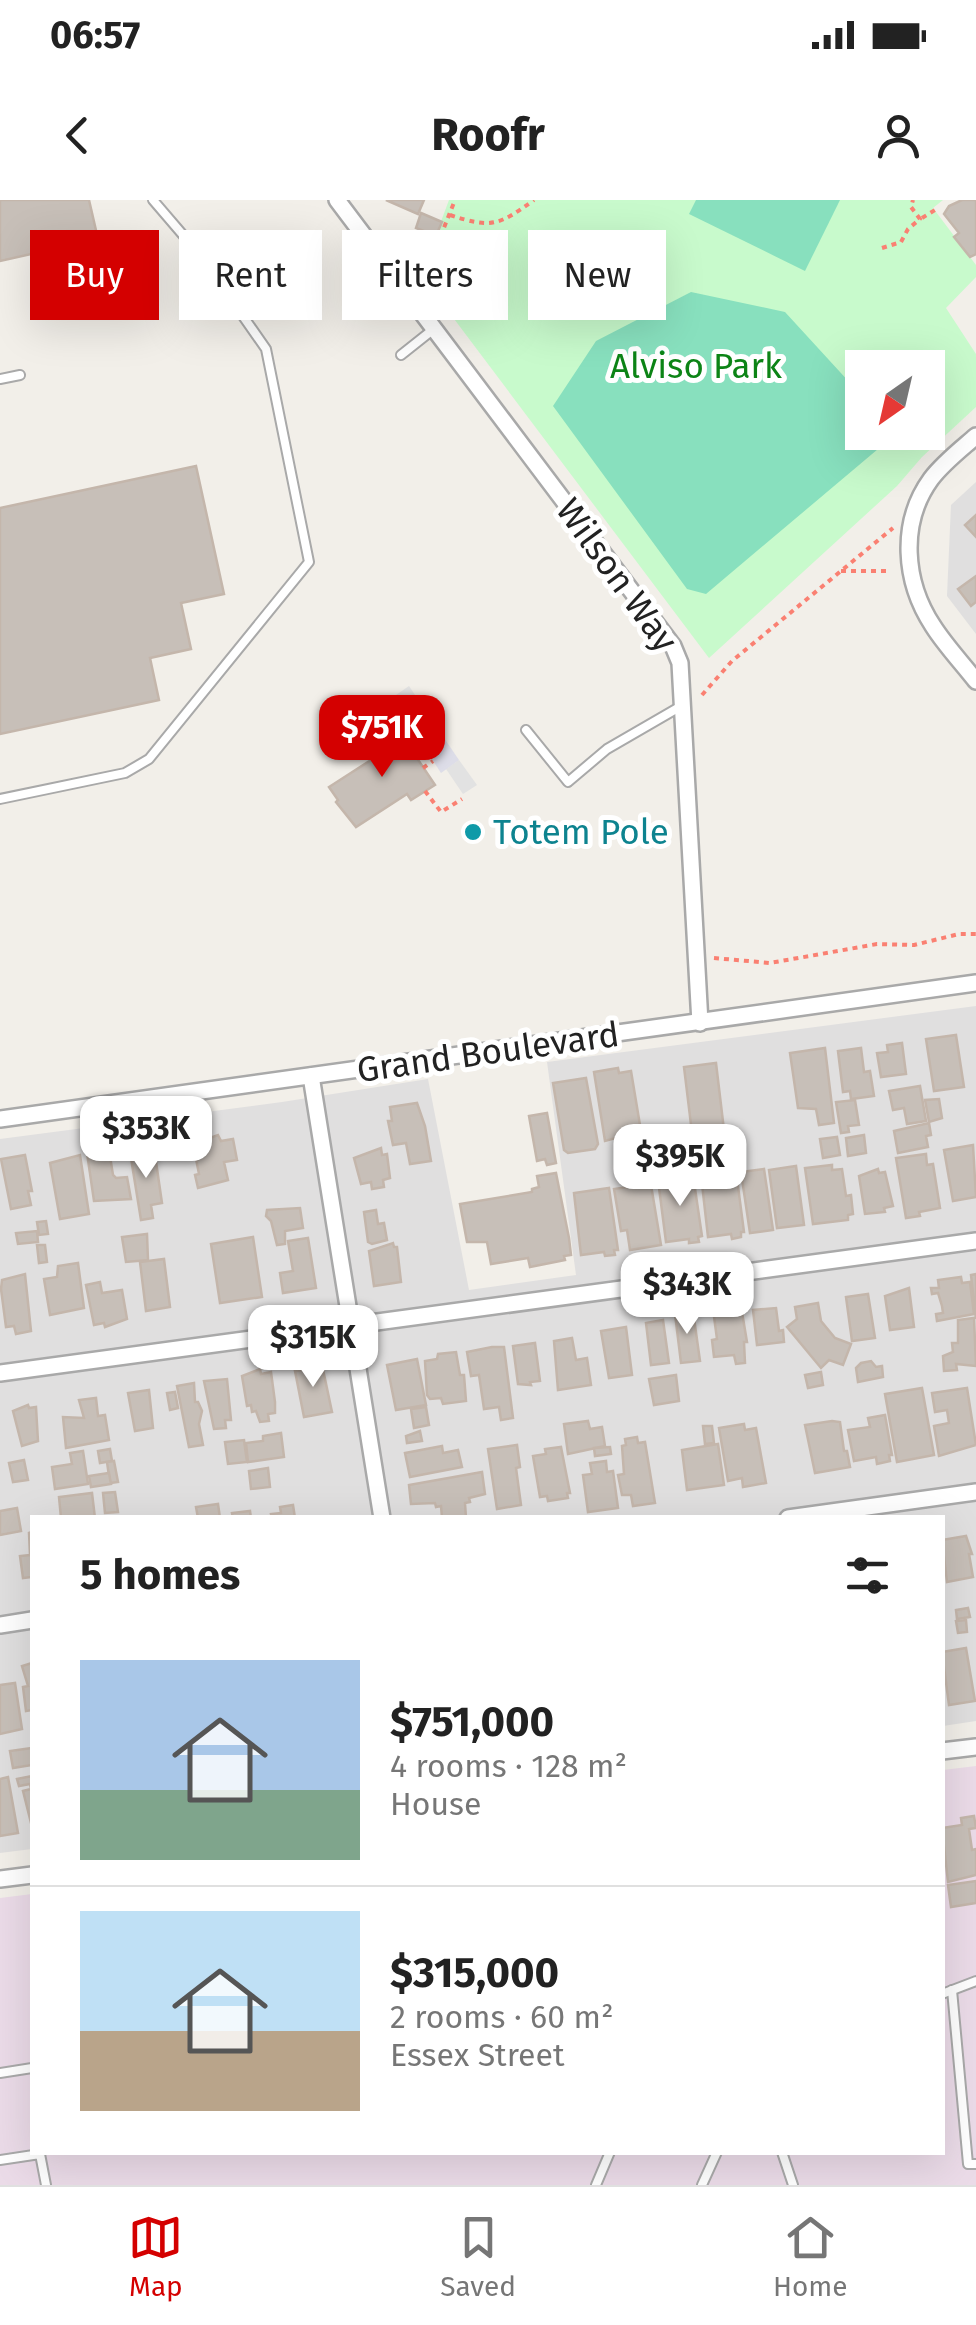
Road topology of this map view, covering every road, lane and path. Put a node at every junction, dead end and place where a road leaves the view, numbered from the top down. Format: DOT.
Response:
graph roads {
  1 [pos="154,200"];
  2 [pos="337,200"];
  3 [pos="455,200"];
  4 [pos="534,200"];
  5 [pos="913,200"];
  6 [pos="935,210"];
  7 [pos="450,215"];
  8 [pos="920,220"];
  9 [pos="444,230"];
  10 [pos="882,248"];
  11 [pos="435,328"];
  12 [pos="401,355"];
  13 [pos="20,375"];
  14 [pos="0,380"];
  15 [pos="976,436"];
  16 [pos="894,528"];
  17 [pos="838,570"];
  18 [pos="891,571"];
  19 [pos="976,681"];
  20 [pos="702,695"];
  21 [pos="683,705"];
  22 [pos="526,730"];
  23 [pos="433,761"];
  24 [pos="423,768"];
  25 [pos="425,791"];
  26 [pos="0,799"];
  27 [pos="462,799"];
  28 [pos="976,934"];
  29 [pos="714,958"];
  30 [pos="976,983"];
  31 [pos="700,1022"];
  32 [pos="310,1076"];
  33 [pos="0,1119"];
  34 [pos="976,1241"];
  35 [pos="351,1326"];
  36 [pos="0,1373"];
  37 [pos="976,1492"];
  38 [pos="382,1515"];
  39 [pos="810,1515"];
  40 [pos="30,1620"];
  41 [pos="0,1625"];
  42 [pos="976,1747"];
  43 [pos="945,1752"];
  44 [pos="30,1874"];
  45 [pos="0,1879"];
  46 [pos="976,1981"];
  47 [pos="947,1992"];
  48 [pos="30,2068"];
  49 [pos="0,2073"];
  50 [pos="33,2155"];
  51 [pos="40,2155"];
  52 [pos="609,2155"];
  53 [pos="716,2155"];
  54 [pos="783,2155"];
  55 [pos="0,2160"];
  56 [pos="976,2164"];
  57 [pos="46,2185"];
  58 [pos="596,2185"];
  59 [pos="702,2185"];
  60 [pos="793,2185"];
  1 -- 26 [label="lane"];
  2 -- 11 [label="street, Wilson Way"];
  3 -- 7 [label="path"];
  4 -- 7 [label="path"];
  5 -- 8 [label="path"];
  6 -- 8 [label="path"];
  7 -- 9 [label="path"];
  8 -- 10 [label="path"];
  11 -- 12 [label="lane"];
  11 -- 21 [label="street, Wilson Way"];
  13 -- 14 [label="lane"];
  15 -- 19 [label="street"];
  16 -- 17 [label="path"];
  17 -- 18 [label="path"];
  17 -- 20 [label="path"];
  21 -- 22 [label="lane"];
  21 -- 31 [label="street, Wilson Way"];
  23 -- 24 [label="path"];
  25 -- 27 [label="path"];
  28 -- 29 [label="path"];
  30 -- 31 [label="street, Grand Boulevard"];
  31 -- 32 [label="street, Grand Boulevard"];
  32 -- 33 [label="street, Grand Boulevard"];
  32 -- 35 [label="street"];
  34 -- 35 [label="street"];
  35 -- 36 [label="street"];
  35 -- 38 [label="street"];
  37 -- 39 [label="street"];
  40 -- 41 [label="street"];
  42 -- 43 [label="street"];
  44 -- 45 [label="street"];
  46 -- 47 [label="lane"];
  47 -- 56 [label="lane"];
  48 -- 49 [label="lane"];
  50 -- 55 [label="lane"];
  51 -- 57 [label="lane"];
  52 -- 58 [label="lane"];
  53 -- 59 [label="lane"];
  54 -- 60 [label="lane"];
}
